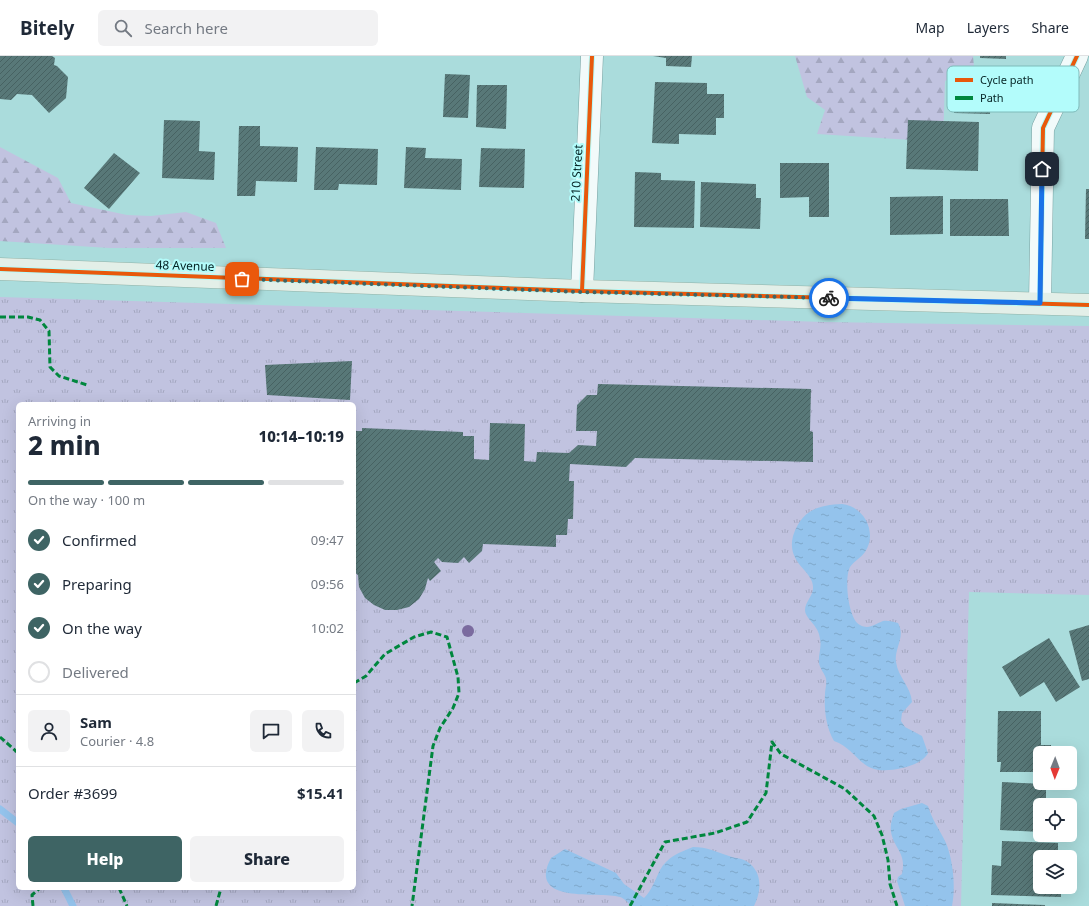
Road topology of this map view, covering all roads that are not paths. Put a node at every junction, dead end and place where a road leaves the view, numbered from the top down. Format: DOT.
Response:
graph roads {
  1 [pos="592,56"];
  2 [pos="1077,56"];
  3 [pos="1072,66"];
  4 [pos="1051,112"];
  5 [pos="0,269"];
  6 [pos="582,292"];
  7 [pos="1040,303"];
  8 [pos="1089,305"];
  1 -- 6 [label="street, 210 Street"];
  2 -- 3 [label="street"];
  4 -- 7 [label="street"];
  5 -- 6 [label="main road, 48 Avenue"];
  6 -- 7 [label="main road, 48 Avenue"];
  7 -- 8 [label="main road, 48 Avenue"];
}
